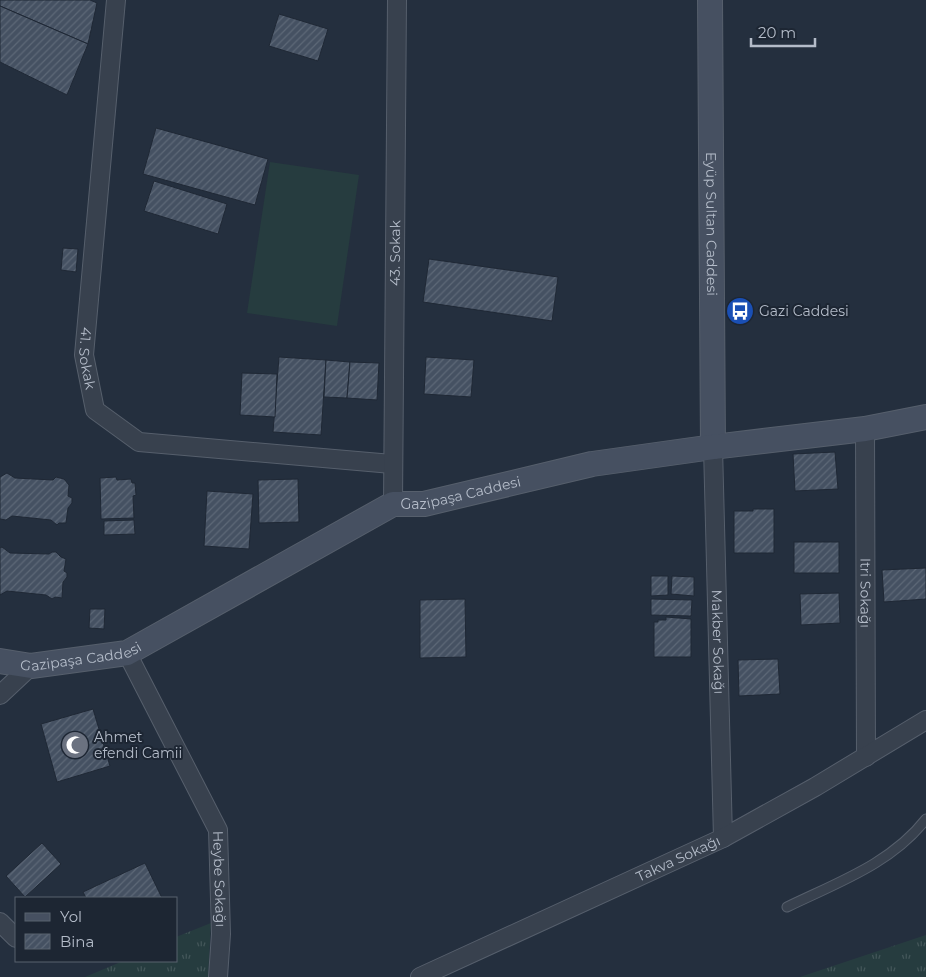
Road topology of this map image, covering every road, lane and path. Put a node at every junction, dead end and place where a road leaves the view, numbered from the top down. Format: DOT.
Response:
graph roads {
  1 [pos="116,0"];
  2 [pos="397,0"];
  3 [pos="710,0"];
  4 [pos="926,417"];
  5 [pos="865,429"];
  6 [pos="713,447"];
  7 [pos="392,464"];
  8 [pos="393,504"];
  9 [pos="127,653"];
  10 [pos="0,662"];
  11 [pos="31,666"];
  12 [pos="0,695"];
  13 [pos="926,720"];
  14 [pos="866,757"];
  15 [pos="926,819"];
  16 [pos="723,838"];
  17 [pos="787,907"];
  18 [pos="0,922"];
  19 [pos="15,937"];
  20 [pos="218,977"];
  21 [pos="420,977"];
  1 -- 7 [label="street, 41. Sokak"];
  2 -- 7 [label="street, 43. Sokak"];
  3 -- 6 [label="street, Eyüp Sultan Caddesi"];
  4 -- 5 [label="street, Gazipaşa Caddesi"];
  5 -- 6 [label="street, Gazipaşa Caddesi"];
  5 -- 14 [label="street, Itri Sokağı"];
  6 -- 8 [label="street, Gazipaşa Caddesi"];
  6 -- 16 [label="street, Makber Sokağı"];
  7 -- 8 [label="street, 43. Sokak"];
  8 -- 9 [label="street, Gazipaşa Caddesi"];
  9 -- 11 [label="street, Gazipaşa Caddesi"];
  9 -- 20 [label="street, Heybe Sokağı"];
  10 -- 11 [label="street, Gazipaşa Caddesi"];
  11 -- 12 [label="street"];
  13 -- 14 [label="street, Takva Sokağı"];
  14 -- 16 [label="street, Takva Sokağı"];
  15 -- 17 [label="lane"];
  16 -- 21 [label="street, Takva Sokağı"];
  18 -- 19 [label="street"];
}
